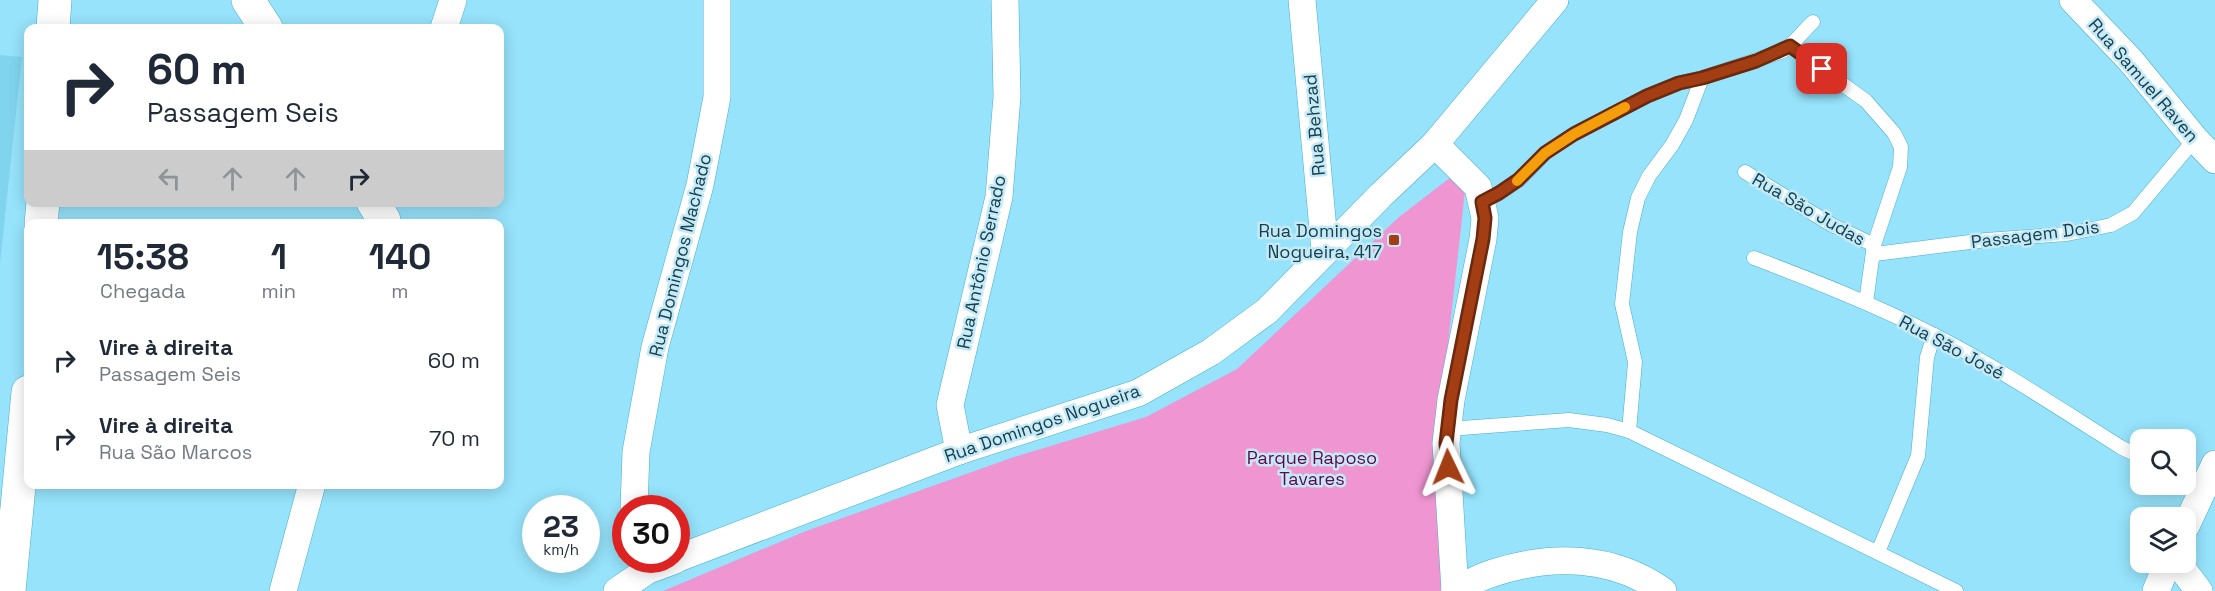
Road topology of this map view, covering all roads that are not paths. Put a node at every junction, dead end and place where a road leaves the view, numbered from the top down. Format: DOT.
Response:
graph roads {
  1 [pos="55,0"];
  2 [pos="248,0"];
  3 [pos="453,0"];
  4 [pos="717,0"];
  5 [pos="1005,0"];
  6 [pos="1302,0"];
  7 [pos="1555,0"];
  8 [pos="2073,0"];
  9 [pos="1813,22"];
  10 [pos="53,24"];
  11 [pos="263,24"];
  12 [pos="445,24"];
  13 [pos="1790,46"];
  14 [pos="1702,78"];
  15 [pos="2194,139"];
  16 [pos="1435,144"];
  17 [pos="2215,160"];
  18 [pos="1744,172"];
  19 [pos="1482,202"];
  20 [pos="1874,249"];
  21 [pos="1325,250"];
  22 [pos="1754,258"];
  23 [pos="1866,302"];
  24 [pos="1934,335"];
  25 [pos="1448,429"];
  26 [pos="1629,431"];
  27 [pos="24,434"];
  28 [pos="959,451"];
  29 [pos="2130,452"];
  30 [pos="2202,475"];
  31 [pos="311,489"];
  32 [pos="632,495"];
  33 [pos="2192,507"];
  34 [pos="1878,552"];
  35 [pos="690,554"];
  36 [pos="637,573"];
  37 [pos="2163,573"];
  38 [pos="2185,573"];
  39 [pos="1455,590"];
  40 [pos="9,591"];
  41 [pos="283,591"];
  42 [pos="617,591"];
  43 [pos="1663,591"];
  44 [pos="1956,591"];
  45 [pos="2156,591"];
  46 [pos="2199,591"];
  1 -- 10 [label="street"];
  2 -- 11 [label="street"];
  3 -- 12 [label="street"];
  4 -- 32 [label="street, Rua Domingos Machado"];
  5 -- 28 [label="street, Rua Antônio Serrado"];
  6 -- 21 [label="street, Rua Behzad"];
  7 -- 16 [label="street, Rua Domingos Nogueira"];
  8 -- 15 [label="street, Rua Samuel Raven"];
  9 -- 13 [label="lane"];
  13 -- 14 [label="lane"];
  13 -- 20 [label="lane"];
  14 -- 19 [label="lane"];
  14 -- 26 [label="lane"];
  15 -- 17 [label="street, Rua Samuel Raven"];
  15 -- 20 [label="lane, Passagem Dois"];
  16 -- 19 [label="street"];
  16 -- 21 [label="street, Rua Domingos Nogueira"];
  18 -- 20 [label="lane, Rua São Judas"];
  19 -- 25 [label="street"];
  20 -- 23 [label="lane"];
  21 -- 28 [label="street, Rua Domingos Nogueira"];
  22 -- 23 [label="lane, Rua São José"];
  23 -- 24 [label="lane, Rua São José"];
  24 -- 29 [label="lane, Rua São José"];
  24 -- 34 [label="lane"];
  25 -- 26 [label="lane"];
  25 -- 39 [label="street"];
  26 -- 34 [label="lane"];
  27 -- 40 [label="street"];
  28 -- 35 [label="street, Rua Domingos Nogueira"];
  30 -- 33 [label="street"];
  31 -- 41 [label="street"];
  34 -- 44 [label="lane"];
  36 -- 42 [label="street, Rua Domingos Nogueira"];
  37 -- 45 [label="street"];
  38 -- 46 [label="street"];
  39 -- 43 [label="street"];
}
